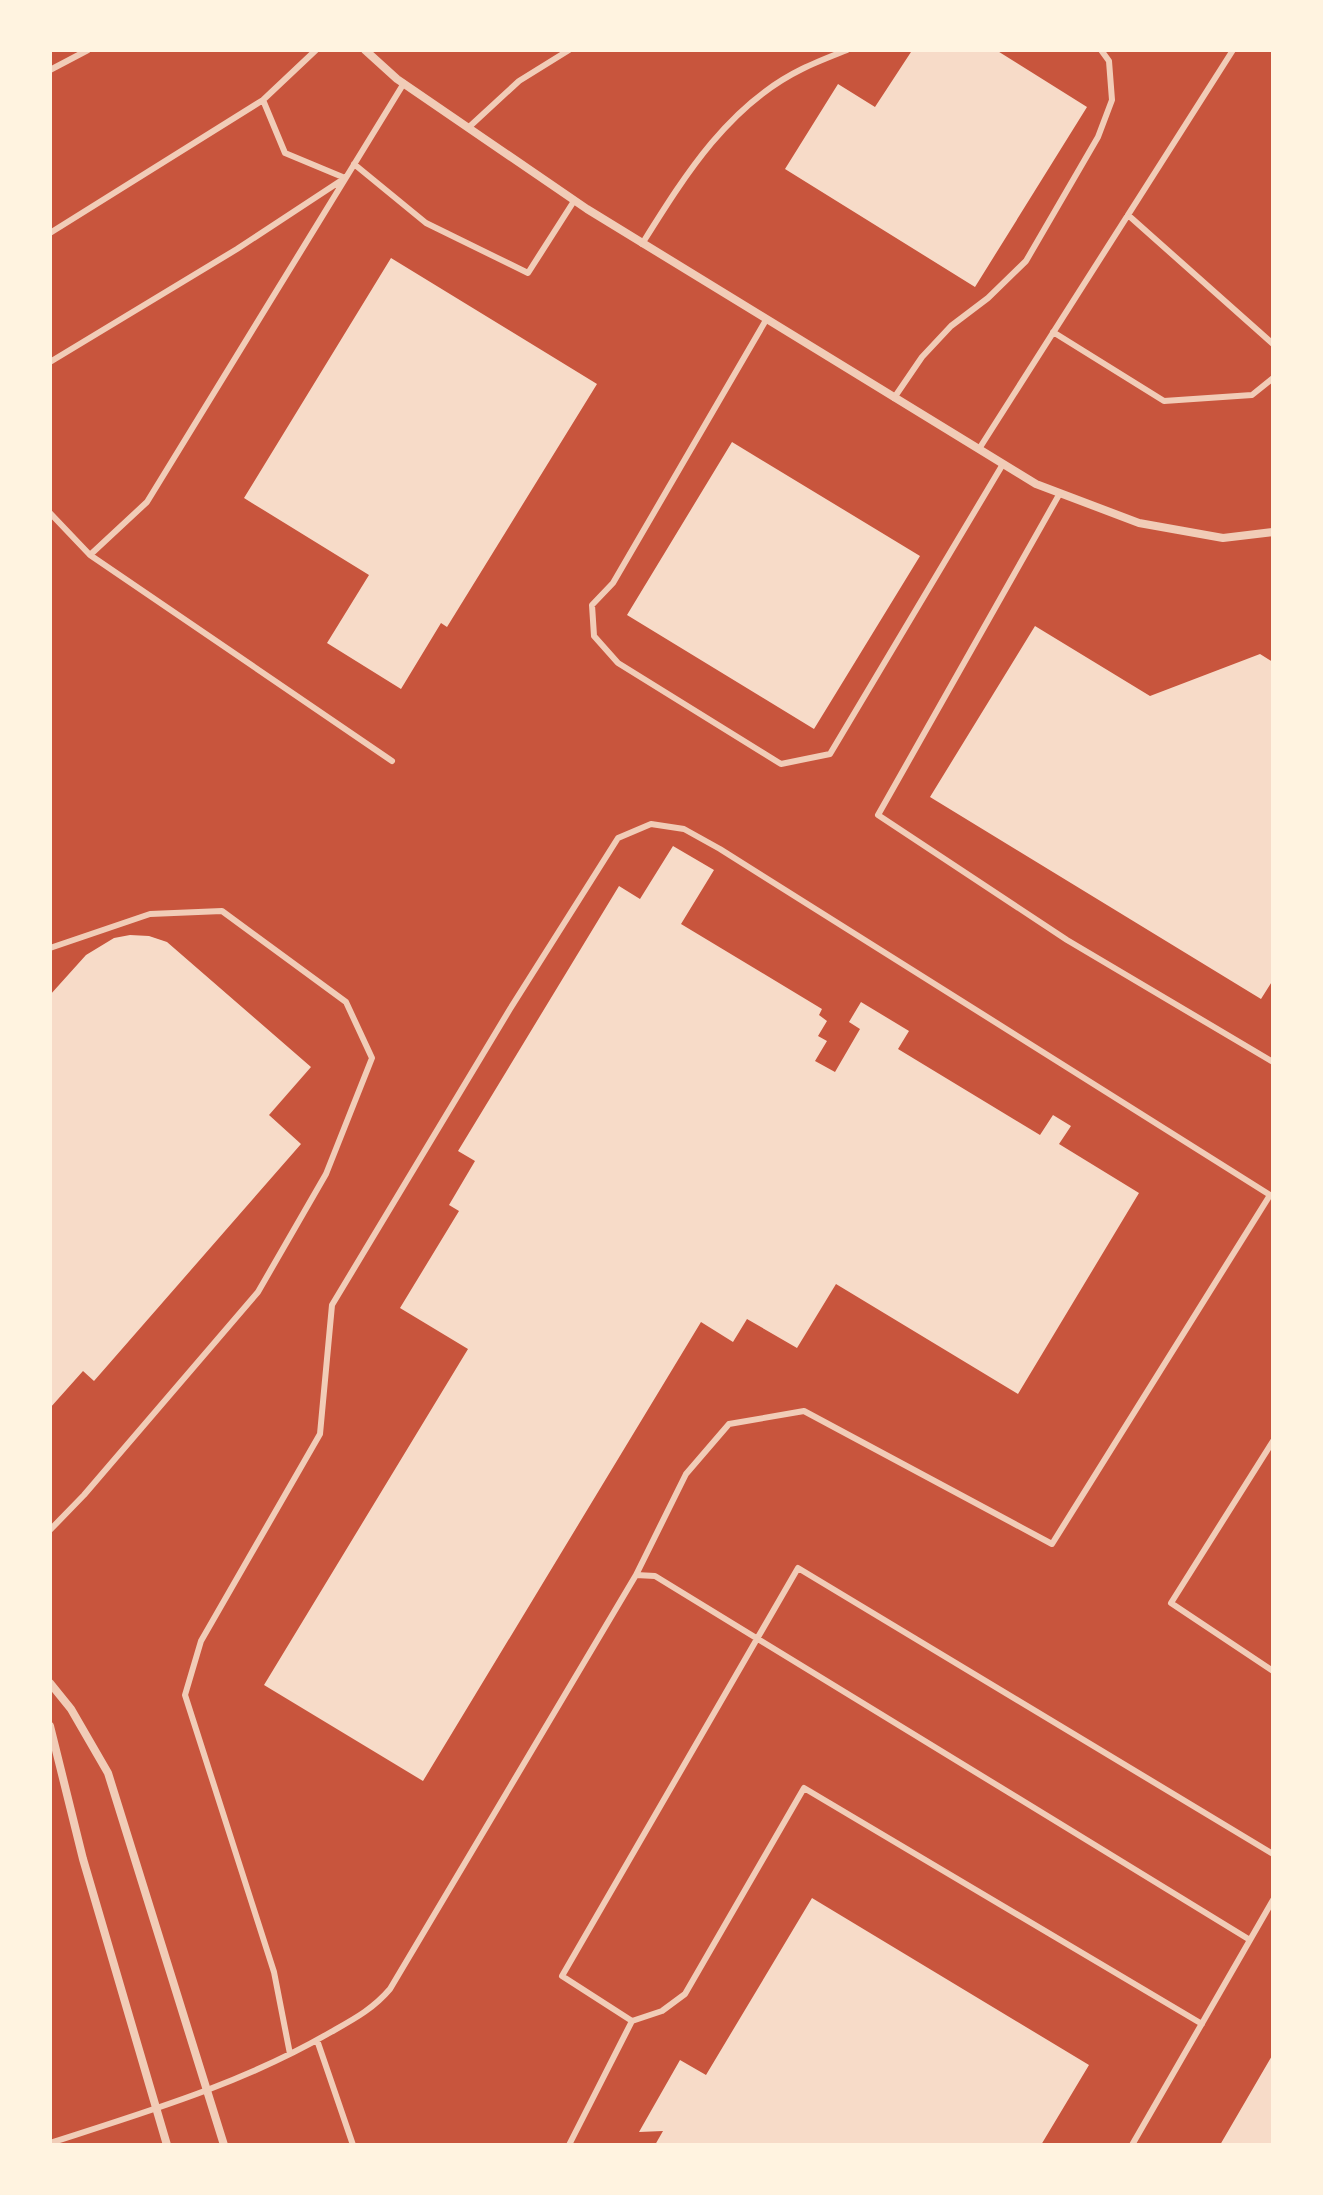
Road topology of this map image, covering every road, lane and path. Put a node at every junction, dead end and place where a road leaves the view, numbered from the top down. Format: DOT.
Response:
graph roads {
  1 [pos="88,50"];
  2 [pos="316,50"];
  3 [pos="365,50"];
  4 [pos="569,50"];
  5 [pos="847,50"];
  6 [pos="1101,50"];
  7 [pos="1233,50"];
  8 [pos="50,70"];
  9 [pos="404,83"];
  10 [pos="263,100"];
  11 [pos="468,128"];
  12 [pos="354,164"];
  13 [pos="345,178"];
  14 [pos="574,201"];
  15 [pos="1128,215"];
  16 [pos="50,233"];
  17 [pos="642,244"];
  18 [pos="766,320"];
  19 [pos="1053,332"];
  20 [pos="1273,344"];
  21 [pos="50,362"];
  22 [pos="1273,378"];
  23 [pos="894,398"];
  24 [pos="979,449"];
  25 [pos="1003,464"];
  26 [pos="1060,493"];
  27 [pos="50,513"];
  28 [pos="1273,532"];
  29 [pos="90,555"];
  30 [pos="392,761"];
  31 [pos="50,948"];
  32 [pos="1273,1062"];
  33 [pos="1273,1441"];
  34 [pos="50,1530"];
  35 [pos="636,1575"];
  36 [pos="757,1639"];
  37 [pos="1273,1671"];
  38 [pos="50,1683"];
  39 [pos="50,1726"];
  40 [pos="1273,1854"];
  41 [pos="1273,1900"];
  42 [pos="1250,1940"];
  43 [pos="632,2021"];
  44 [pos="1202,2024"];
  45 [pos="317,2040"];
  46 [pos="290,2054"];
  47 [pos="207,2091"];
  48 [pos="157,2108"];
  49 [pos="50,2143"];
  50 [pos="167,2145"];
  51 [pos="224,2145"];
  52 [pos="353,2145"];
  53 [pos="569,2145"];
  54 [pos="1132,2145"];
  1 -- 8 [label="lane"];
  2 -- 10 [label="lane"];
  3 -- 9 [label="street"];
  4 -- 11 [label="lane"];
  5 -- 17 [label="lane"];
  6 -- 23 [label="lane"];
  7 -- 15 [label="lane"];
  9 -- 11 [label="street"];
  9 -- 12 [label="lane"];
  10 -- 13 [label="lane"];
  10 -- 16 [label="lane"];
  11 -- 14 [label="street"];
  12 -- 13 [label="lane"];
  12 -- 14 [label="lane"];
  13 -- 21 [label="lane"];
  13 -- 29 [label="lane"];
  14 -- 17 [label="street"];
  15 -- 19 [label="lane"];
  15 -- 20 [label="lane"];
  17 -- 18 [label="street"];
  18 -- 23 [label="street"];
  18 -- 25 [label="lane"];
  19 -- 22 [label="lane"];
  19 -- 24 [label="lane"];
  23 -- 24 [label="street"];
  24 -- 25 [label="street"];
  25 -- 26 [label="street"];
  26 -- 28 [label="street"];
  26 -- 32 [label="lane"];
  27 -- 29 [label="lane"];
  29 -- 30 [label="lane"];
  31 -- 34 [label="lane"];
  33 -- 37 [label="lane"];
  35 -- 36 [label="lane"];
  35 -- 45 [label="lane"];
  35 -- 46 [label="lane"];
  36 -- 40 [label="lane"];
  36 -- 42 [label="lane"];
  36 -- 43 [label="lane"];
  38 -- 47 [label="street"];
  39 -- 48 [label="street"];
  41 -- 42 [label="lane"];
  42 -- 44 [label="lane"];
  43 -- 44 [label="lane"];
  43 -- 53 [label="lane"];
  44 -- 54 [label="lane"];
  45 -- 46 [label="lane"];
  45 -- 52 [label="lane"];
  46 -- 47 [label="lane"];
  47 -- 48 [label="lane"];
  47 -- 51 [label="street"];
  48 -- 49 [label="lane"];
  48 -- 50 [label="street"];
}
